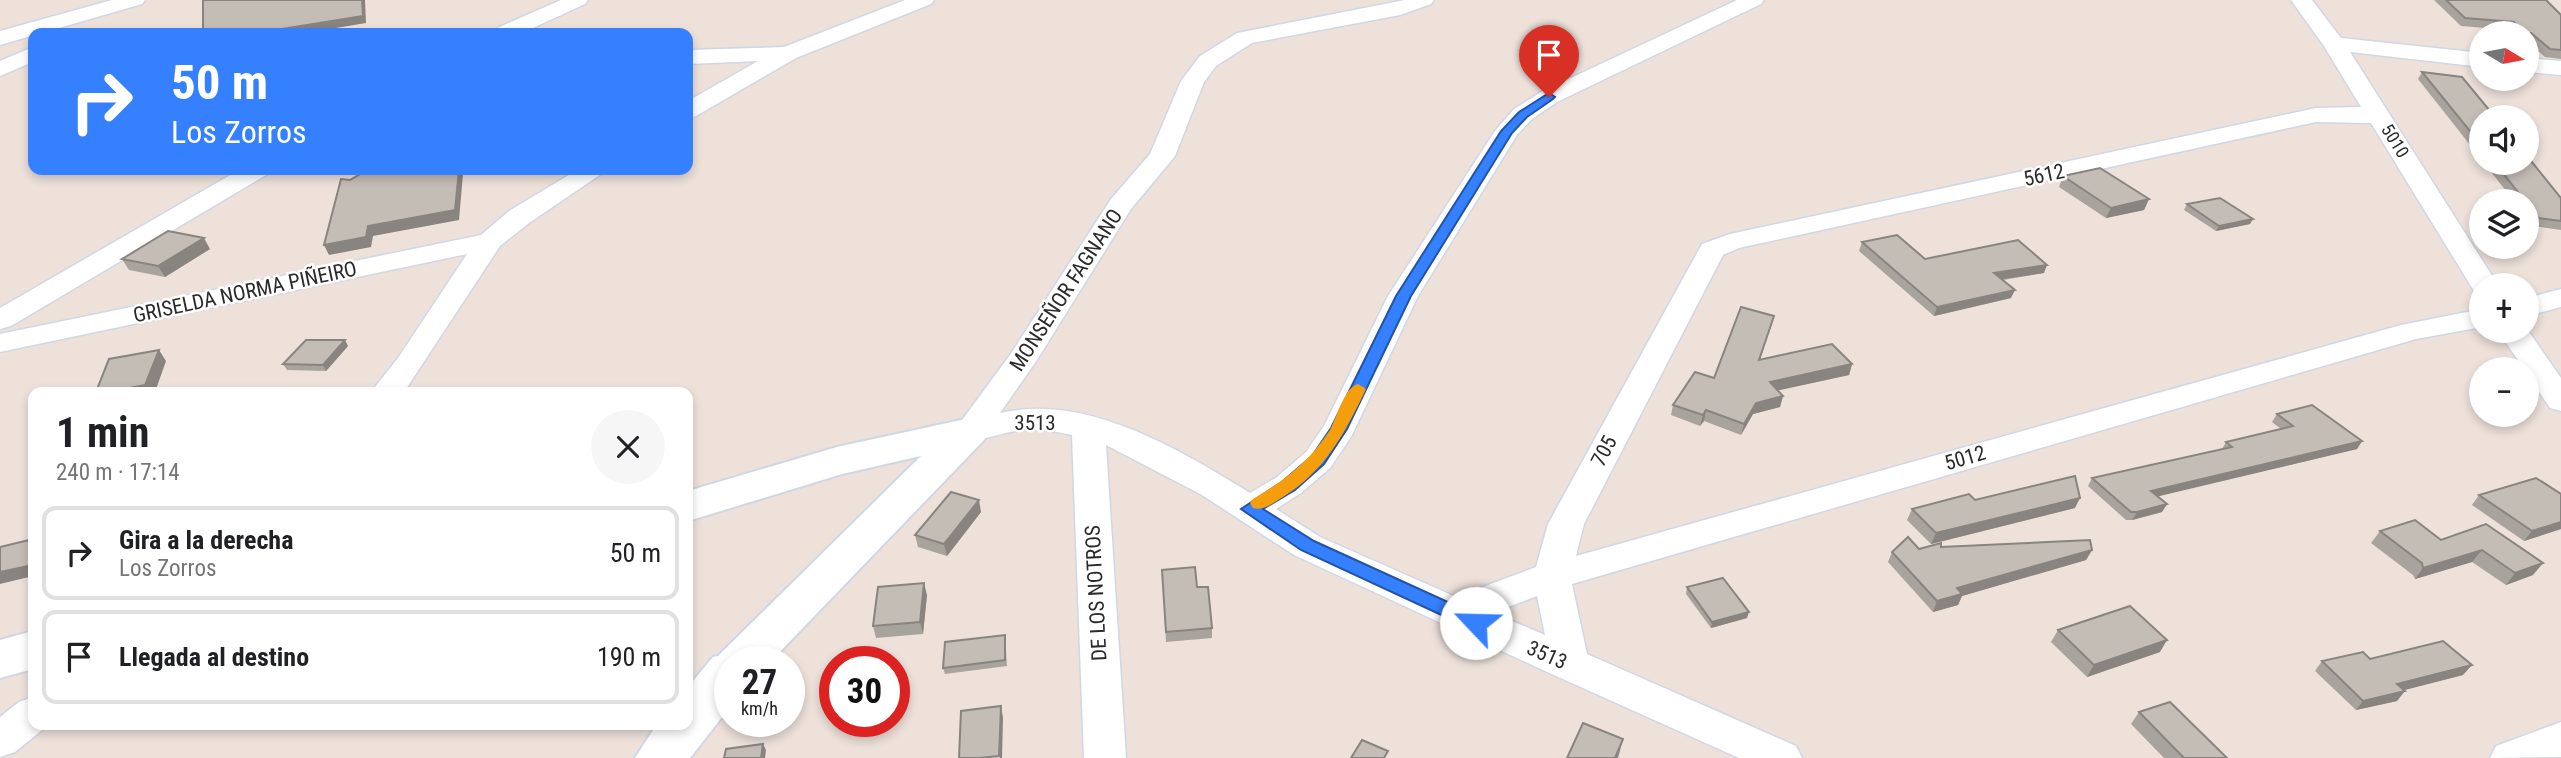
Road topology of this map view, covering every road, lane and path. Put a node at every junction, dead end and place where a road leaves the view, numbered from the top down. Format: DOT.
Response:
graph roads {
  1 [pos="135,0"];
  2 [pos="142,0"];
  3 [pos="578,0"];
  4 [pos="923,0"];
  5 [pos="1424,0"];
  6 [pos="1754,0"];
  7 [pos="2301,0"];
  8 [pos="36,28"];
  9 [pos="90,28"];
  10 [pos="516,28"];
  11 [pos="28,30"];
  12 [pos="0,38"];
  13 [pos="2334,44"];
  14 [pos="789,52"];
  15 [pos="28,56"];
  16 [pos="693,57"];
  17 [pos="2469,59"];
  18 [pos="2539,66"];
  19 [pos="2561,68"];
  20 [pos="0,69"];
  21 [pos="28,79"];
  22 [pos="0,80"];
  23 [pos="693,108"];
  24 [pos="2379,116"];
  25 [pos="248,175"];
  26 [pos="586,175"];
  27 [pos="490,241"];
  28 [pos="1712,250"];
  29 [pos="2477,273"];
  30 [pos="2561,298"];
  31 [pos="2539,304"];
  32 [pos="0,320"];
  33 [pos="2469,320"];
  34 [pos="0,343"];
  35 [pos="2522,343"];
  36 [pos="390,387"];
  37 [pos="2561,401"];
  38 [pos="1088,428"];
  39 [pos="970,431"];
  40 [pos="693,504"];
  41 [pos="1250,509"];
  42 [pos="1552,576"];
  43 [pos="1453,613"];
  44 [pos="755,646"];
  45 [pos="28,651"];
  46 [pos="0,659"];
  47 [pos="1570,665"];
  48 [pos="714,691"];
  49 [pos="693,717"];
  50 [pos="28,718"];
  51 [pos="682,730"];
  52 [pos="2561,739"];
  53 [pos="0,740"];
  54 [pos="661,758"];
  55 [pos="1105,758"];
  56 [pos="1781,758"];
  57 [pos="2511,758"];
  1 -- 8 [label="street"];
  2 -- 9 [label="street"];
  3 -- 10 [label="street"];
  4 -- 14 [label="street"];
  5 -- 39 [label="street, MONSEÑOR FAGNANO"];
  6 -- 41 [label="street"];
  7 -- 13 [label="street, 5010"];
  11 -- 12 [label="street"];
  13 -- 17 [label="street"];
  13 -- 24 [label="street, 5010"];
  14 -- 16 [label="street"];
  14 -- 23 [label="street"];
  15 -- 20 [label="street"];
  18 -- 19 [label="street"];
  21 -- 22 [label="street"];
  24 -- 28 [label="street, 5612"];
  24 -- 29 [label="street, 5010"];
  25 -- 32 [label="street"];
  26 -- 27 [label="street"];
  27 -- 34 [label="street, GRISELDA NORMA PIÑEIRO"];
  27 -- 36 [label="street"];
  28 -- 42 [label="street, 705"];
  30 -- 31 [label="street"];
  33 -- 42 [label="street, 5012"];
  35 -- 37 [label="street"];
  38 -- 39 [label="street, 3513"];
  38 -- 41 [label="street, 3513"];
  38 -- 55 [label="street, DE LOS NOTROS"];
  39 -- 40 [label="street"];
  39 -- 44 [label="street, MONSEÑOR FAGNANO"];
  41 -- 43 [label="street, 3513"];
  42 -- 43 [label="street, 5012"];
  42 -- 47 [label="street, 705"];
  43 -- 47 [label="street, 3513"];
  45 -- 46 [label="street"];
  47 -- 56 [label="street, 3513"];
  48 -- 49 [label="street"];
  50 -- 53 [label="street"];
  51 -- 54 [label="street"];
  52 -- 57 [label="street"];
}
